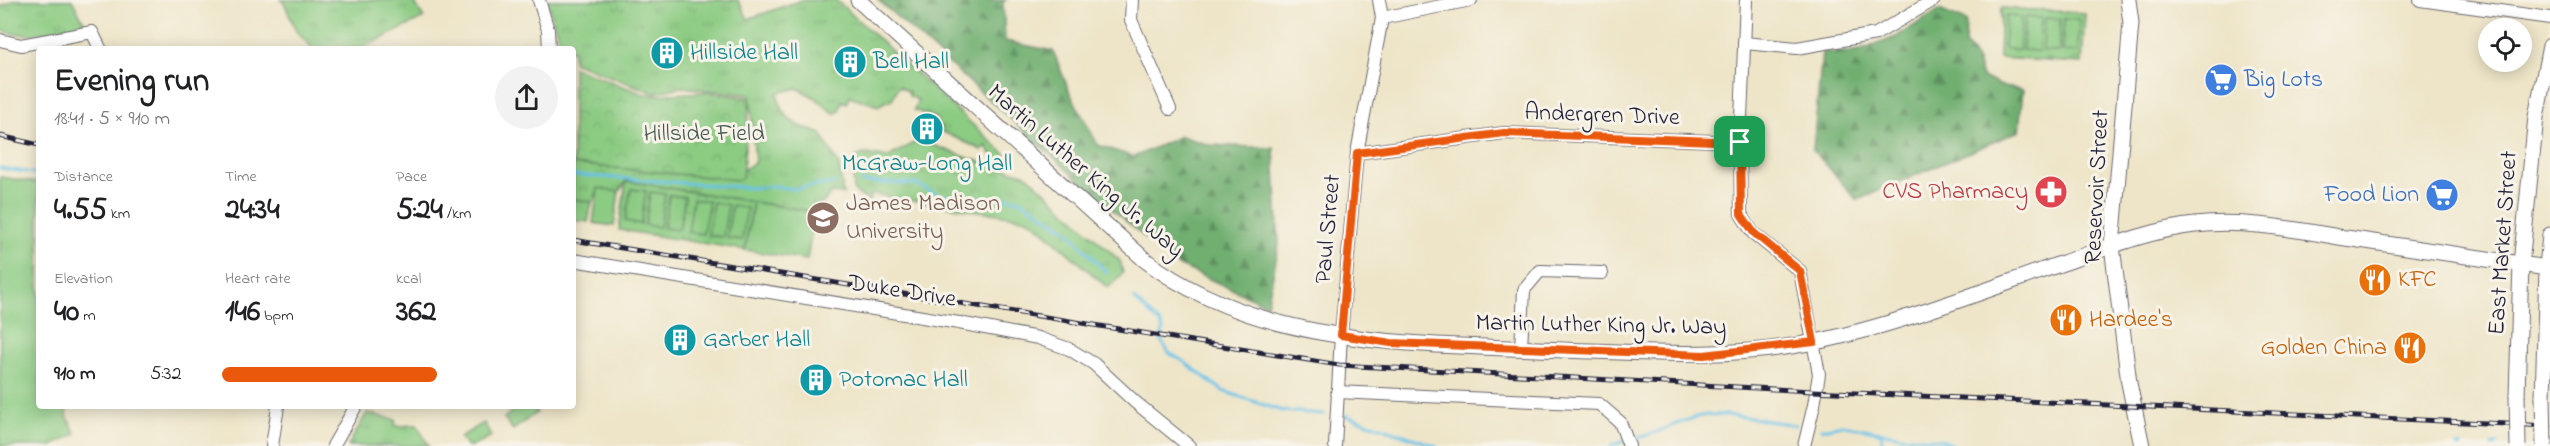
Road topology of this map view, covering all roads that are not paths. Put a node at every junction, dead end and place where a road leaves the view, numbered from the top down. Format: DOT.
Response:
graph roads {
  1 [pos="539,0"];
  2 [pos="858,0"];
  3 [pos="1132,0"];
  4 [pos="1379,0"];
  5 [pos="1471,0"];
  6 [pos="1746,0"];
  7 [pos="1934,0"];
  8 [pos="2128,0"];
  9 [pos="2420,0"];
  10 [pos="1382,18"];
  11 [pos="2550,18"];
  12 [pos="0,40"];
  13 [pos="1744,43"];
  14 [pos="99,46"];
  15 [pos="549,46"];
  16 [pos="2550,46"];
  17 [pos="1170,109"];
  18 [pos="1740,142"];
  19 [pos="1357,153"];
  20 [pos="2550,235"];
  21 [pos="2112,246"];
  22 [pos="576,260"];
  23 [pos="2521,264"];
  24 [pos="2547,268"];
  25 [pos="1602,273"];
  26 [pos="1341,335"];
  27 [pos="1814,342"];
  28 [pos="1521,348"];
  29 [pos="1337,392"];
  30 [pos="278,409"];
  31 [pos="354,409"];
  32 [pos="1628,441"];
  33 [pos="272,446"];
  34 [pos="333,446"];
  35 [pos="1189,446"];
  36 [pos="1335,446"];
  37 [pos="1804,446"];
  38 [pos="2142,446"];
  39 [pos="2518,446"];
  40 [pos="2544,446"];
  1 -- 15 [label="street"];
  2 -- 26 [label="main road, Martin Luther King Jr. Way"];
  3 -- 17 [label="street"];
  4 -- 10 [label="street, Paul Street"];
  5 -- 10 [label="street"];
  6 -- 13 [label="street"];
  7 -- 13 [label="street"];
  8 -- 21 [label="main road, Reservoir Street"];
  9 -- 11 [label="street"];
  10 -- 19 [label="street, Paul Street"];
  12 -- 14 [label="street"];
  13 -- 18 [label="street"];
  16 -- 23 [label="main road, East Market Street"];
  18 -- 19 [label="street, Andergren Drive"];
  18 -- 27 [label="street"];
  19 -- 26 [label="street, Paul Street"];
  20 -- 24 [label="main road, East Market Street"];
  21 -- 23 [label="main road, Martin Luther King Jr. Way"];
  21 -- 27 [label="main road, Martin Luther King Jr. Way"];
  21 -- 38 [label="main road, Reservoir Street"];
  22 -- 35 [label="street, Duke Drive"];
  23 -- 24 [label="main road, Martin Luther King Jr. Way"];
  23 -- 39 [label="main road, East Market Street, bridge"];
  24 -- 40 [label="main road, East Market Street, bridge"];
  25 -- 28 [label="street"];
  26 -- 28 [label="main road, Martin Luther King Jr. Way"];
  26 -- 29 [label="street, Paul Street"];
  27 -- 28 [label="main road, Martin Luther King Jr. Way"];
  27 -- 37 [label="street"];
  29 -- 32 [label="street"];
  29 -- 36 [label="street, Paul Street"];
  30 -- 33 [label="street"];
  31 -- 34 [label="street"];
}
